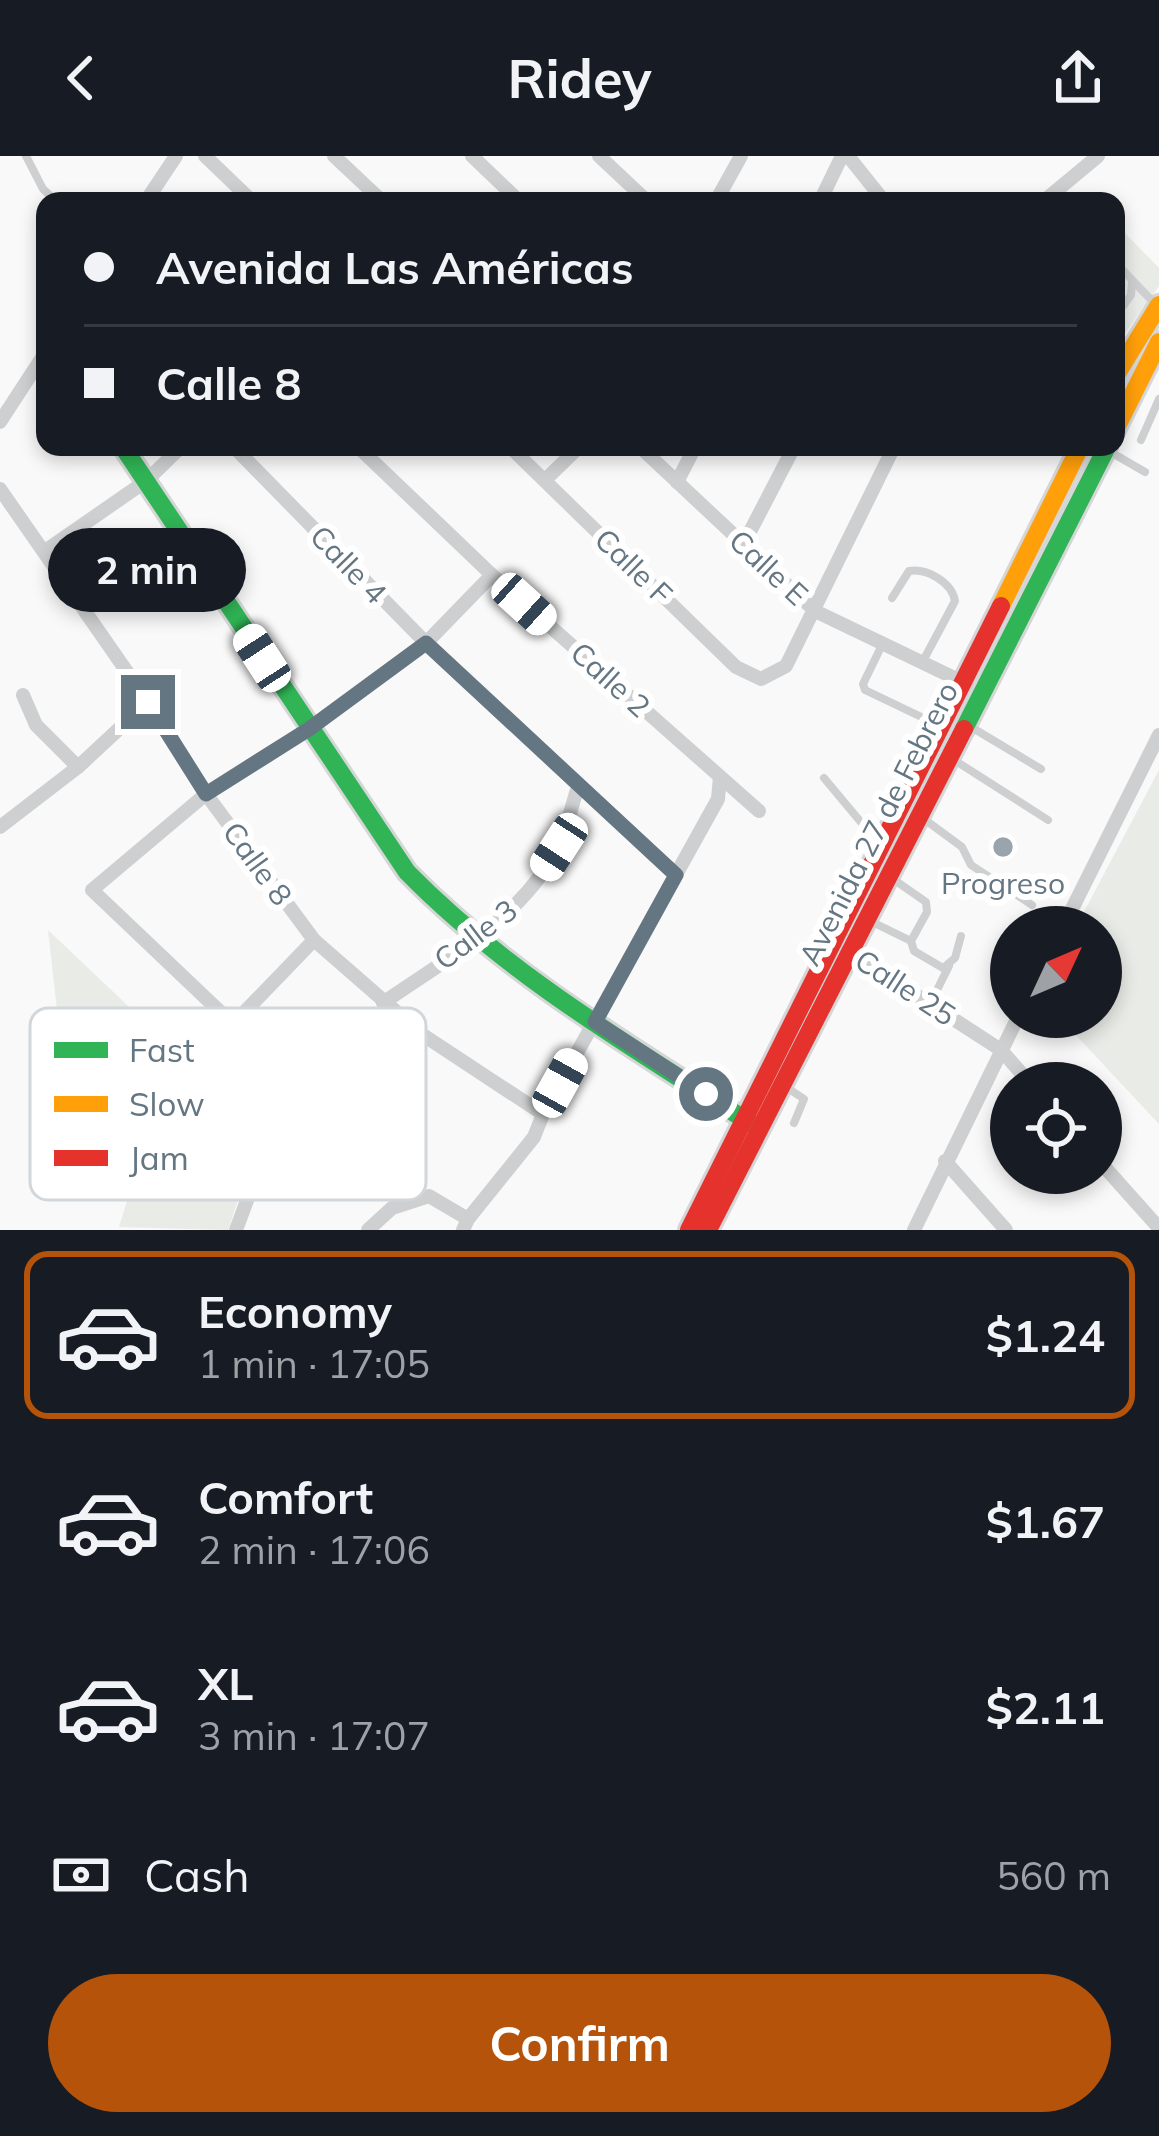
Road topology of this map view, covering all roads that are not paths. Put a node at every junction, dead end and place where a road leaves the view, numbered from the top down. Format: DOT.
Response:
graph roads {
  1 [pos="26,156"];
  2 [pos="176,156"];
  3 [pos="205,156"];
  4 [pos="334,156"];
  5 [pos="472,156"];
  6 [pos="599,156"];
  7 [pos="845,156"];
  8 [pos="1098,156"];
  9 [pos="735,158"];
  10 [pos="47,192"];
  11 [pos="152,192"];
  12 [pos="243,192"];
  13 [pos="372,192"];
  14 [pos="510,192"];
  15 [pos="637,192"];
  16 [pos="720,192"];
  17 [pos="825,192"];
  18 [pos="876,192"];
  19 [pos="1055,192"];
  20 [pos="1125,273"];
  21 [pos="1132,281"];
  22 [pos="1125,303"];
  23 [pos="1158,306"];
  24 [pos="1156,353"];
  25 [pos="1125,360"];
  26 [pos="36,367"];
  27 [pos="1158,403"];
  28 [pos="1125,411"];
  29 [pos="0,422"];
  30 [pos="1141,440"];
  31 [pos="129,456"];
  32 [pos="172,456"];
  33 [pos="243,456"];
  34 [pos="367,456"];
  35 [pos="519,456"];
  36 [pos="569,456"];
  37 [pos="650,456"];
  38 [pos="690,456"];
  39 [pos="789,456"];
  40 [pos="890,456"];
  41 [pos="1076,456"];
  42 [pos="1102,456"];
  43 [pos="1119,456"];
  44 [pos="1144,472"];
  45 [pos="544,480"];
  46 [pos="146,481"];
  47 [pos="677,482"];
  48 [pos="0,488"];
  49 [pos="742,545"];
  50 [pos="45,551"];
  51 [pos="492,574"];
  52 [pos="892,598"];
  53 [pos="814,611"];
  54 [pos="426,643"];
  55 [pos="883,644"];
  56 [pos="922,662"];
  57 [pos="973,686"];
  58 [pos="23,695"];
  59 [pos="148,702"];
  60 [pos="965,724"];
  61 [pos="942,726"];
  62 [pos="309,729"];
  63 [pos="1159,735"];
  64 [pos="948,756"];
  65 [pos="78,766"];
  66 [pos="1041,769"];
  67 [pos="720,778"];
  68 [pos="824,778"];
  69 [pos="578,787"];
  70 [pos="206,794"];
  71 [pos="759,811"];
  72 [pos="918,814"];
  73 [pos="1048,820"];
  74 [pos="0,826"];
  75 [pos="881,847"];
  76 [pos="676,875"];
  77 [pos="886,875"];
  78 [pos="1032,905"];
  79 [pos="1074,906"];
  80 [pos="864,918"];
  81 [pos="961,935"];
  82 [pos="476,938"];
  83 [pos="314,940"];
  84 [pos="911,941"];
  85 [pos="841,946"];
  86 [pos="950,964"];
  87 [pos="383,1003"];
  88 [pos="931,1004"];
  89 [pos="215,1008"];
  90 [pos="248,1008"];
  91 [pos="389,1008"];
  92 [pos="595,1022"];
  93 [pos="426,1038"];
  94 [pos="1007,1038"];
  95 [pos="1001,1050"];
  96 [pos="1012,1062"];
  97 [pos="780,1084"];
  98 [pos="543,1114"];
  99 [pos="750,1123"];
  100 [pos="794,1123"];
  101 [pos="945,1161"];
  102 [pos="1122,1181"];
  103 [pos="426,1197"];
  104 [pos="247,1200"];
  105 [pos="417,1200"];
  106 [pos="1153,1210"];
  107 [pos="466,1224"];
  108 [pos="1159,1228"];
  109 [pos="236,1230"];
  110 [pos="368,1230"];
  111 [pos="689,1230"];
  112 [pos="707,1230"];
  113 [pos="914,1230"];
  114 [pos="1006,1230"];
  1 -- 10 [label="lane"];
  2 -- 11 [label="street"];
  3 -- 12 [label="street"];
  4 -- 13 [label="street"];
  5 -- 14 [label="street"];
  6 -- 15 [label="street"];
  7 -- 17 [label="street"];
  7 -- 18 [label="street"];
  8 -- 19 [label="street"];
  9 -- 16 [label="street"];
  20 -- 21 [label="lane"];
  21 -- 22 [label="lane"];
  21 -- 23 [label="lane"];
  23 -- 25 [label="main road"];
  24 -- 28 [label="main road"];
  26 -- 29 [label="street"];
  27 -- 30 [label="lane"];
  31 -- 46 [label="main road"];
  32 -- 46 [label="street"];
  33 -- 54 [label="street, Calle 4"];
  34 -- 51 [label="street, Calle 2"];
  35 -- 45 [label="street, Calle F"];
  36 -- 45 [label="street"];
  37 -- 47 [label="street, Calle E"];
  38 -- 47 [label="street"];
  39 -- 49 [label="street"];
  40 -- 53 [label="street"];
  41 -- 57 [label="main road, Avenida 27 de Febrero"];
  42 -- 57 [label="main road, Avenida 27 de Febrero"];
  43 -- 44 [label="lane"];
  45 -- 53 [label="street, Calle F"];
  46 -- 50 [label="street"];
  46 -- 62 [label="main road"];
  47 -- 49 [label="street, Calle E"];
  48 -- 50 [label="street, Calle 8"];
  49 -- 53 [label="street, Calle E"];
  50 -- 59 [label="street, Calle 8"];
  51 -- 54 [label="street"];
  51 -- 67 [label="street, Calle 2"];
  52 -- 56 [label="lane"];
  53 -- 55 [label="street, Calle E"];
  54 -- 62 [label="street"];
  54 -- 69 [label="street, Calle 4"];
  55 -- 56 [label="street, Calle E"];
  55 -- 61 [label="lane"];
  56 -- 57 [label="street, Calle E"];
  57 -- 60 [label="main road, Avenida 27 de Febrero"];
  57 -- 61 [label="main road, Avenida 27 de Febrero"];
  58 -- 65 [label="street"];
  59 -- 65 [label="street"];
  59 -- 70 [label="street, Calle 8"];
  60 -- 64 [label="main road, Avenida 27 de Febrero"];
  60 -- 66 [label="lane"];
  61 -- 75 [label="main road, Avenida 27 de Febrero"];
  62 -- 70 [label="street"];
  62 -- 82 [label="main road"];
  63 -- 79 [label="street"];
  64 -- 72 [label="main road, Avenida 27 de Febrero"];
  64 -- 73 [label="lane"];
  65 -- 74 [label="street"];
  67 -- 71 [label="street, Calle 2"];
  67 -- 76 [label="street"];
  68 -- 75 [label="lane"];
  69 -- 76 [label="street, Calle 4"];
  69 -- 82 [label="street, Calle 3"];
  70 -- 83 [label="street, Calle 8"];
  70 -- 89 [label="street"];
  72 -- 77 [label="main road, Avenida 27 de Febrero"];
  72 -- 78 [label="lane"];
  75 -- 85 [label="main road, Avenida 27 de Febrero"];
  76 -- 92 [label="street"];
  77 -- 80 [label="main road, Avenida 27 de Febrero"];
  77 -- 84 [label="lane"];
  80 -- 84 [label="lane"];
  80 -- 85 [label="main road, Avenida 27 de Febrero"];
  81 -- 86 [label="lane"];
  82 -- 87 [label="street, Calle 3"];
  82 -- 92 [label="main road"];
  83 -- 87 [label="street, Calle 8"];
  83 -- 90 [label="street"];
  84 -- 86 [label="lane"];
  85 -- 88 [label="street, Calle 25"];
  85 -- 97 [label="main road, Avenida 27 de Febrero"];
  85 -- 99 [label="main road, Avenida 27 de Febrero"];
  86 -- 88 [label="lane"];
  87 -- 91 [label="street, Calle 8"];
  88 -- 95 [label="street, Calle 25"];
  92 -- 98 [label="street"];
  92 -- 99 [label="main road"];
  93 -- 98 [label="street, Calle 8"];
  94 -- 95 [label="street"];
  95 -- 96 [label="street, Calle 25"];
  95 -- 101 [label="street"];
  97 -- 99 [label="main road, Avenida 27 de Febrero"];
  97 -- 100 [label="lane"];
  98 -- 107 [label="street"];
  99 -- 111 [label="main road, Avenida 27 de Febrero"];
  99 -- 112 [label="main road, Avenida 27 de Febrero"];
  101 -- 113 [label="street"];
  101 -- 114 [label="street"];
  102 -- 106 [label="street"];
  103 -- 107 [label="street"];
  104 -- 109 [label="street"];
  105 -- 110 [label="street"];
  106 -- 108 [label="street"];
}
